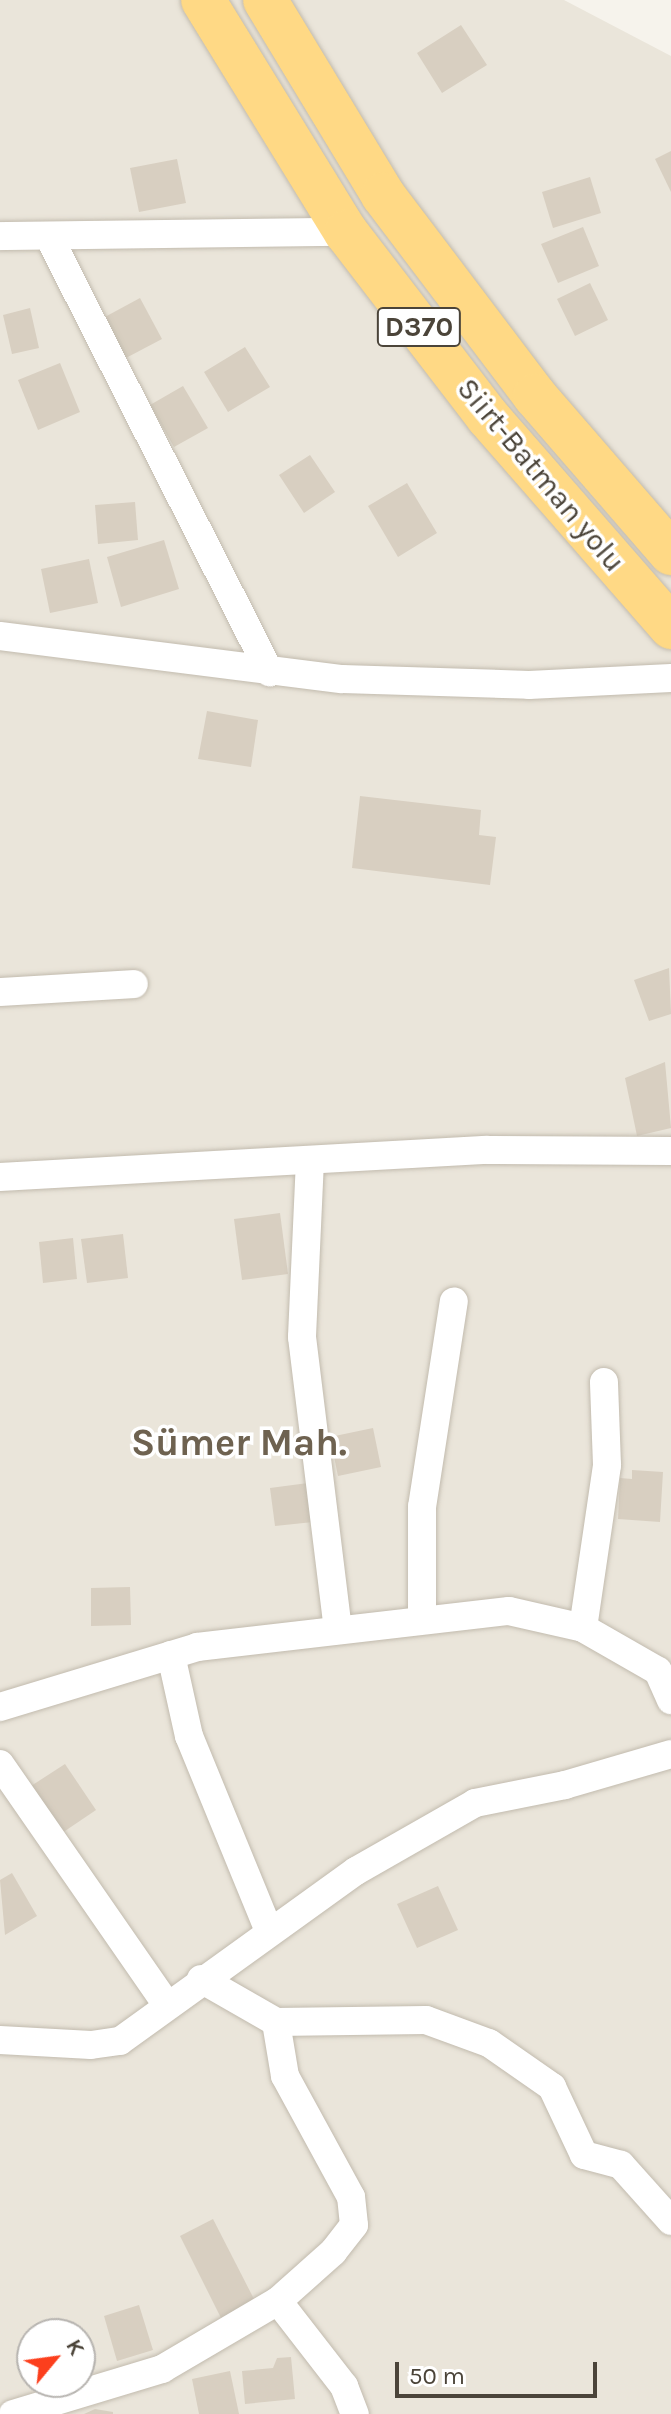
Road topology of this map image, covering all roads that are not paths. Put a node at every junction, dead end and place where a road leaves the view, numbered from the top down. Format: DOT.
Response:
graph roads {
  1 [pos="203,0"];
  2 [pos="265,0"];
  3 [pos="346,232"];
  4 [pos="0,236"];
  5 [pos="50,239"];
  6 [pos="671,553"];
  7 [pos="671,627"];
  8 [pos="0,636"];
  9 [pos="270,672"];
  10 [pos="671,678"];
  11 [pos="134,984"];
  12 [pos="0,992"];
  13 [pos="671,1151"];
  14 [pos="310,1160"];
  15 [pos="0,1177"];
  16 [pos="454,1301"];
  17 [pos="604,1382"];
  18 [pos="422,1620"];
  19 [pos="583,1628"];
  20 [pos="338,1630"];
  21 [pos="171,1655"];
  22 [pos="671,1700"];
  23 [pos="0,1707"];
  24 [pos="671,1754"];
  25 [pos="0,1764"];
  26 [pos="269,1931"];
  27 [pos="201,1979"];
  28 [pos="166,2004"];
  29 [pos="276,2022"];
  30 [pos="0,2040"];
  31 [pos="665,2205"];
  32 [pos="278,2301"];
  33 [pos="13,2414"];
  34 [pos="355,2414"];
  1 -- 3 [label="highway, Siirt-Batman yolu / D370"];
  2 -- 6 [label="highway, Siirt-Batman yolu / D370"];
  3 -- 5 [label="street"];
  3 -- 7 [label="highway, Siirt-Batman yolu / D370"];
  4 -- 5 [label="street"];
  5 -- 9 [label="street"];
  8 -- 9 [label="street"];
  9 -- 10 [label="street"];
  11 -- 12 [label="street"];
  13 -- 14 [label="street"];
  14 -- 15 [label="street"];
  14 -- 20 [label="street"];
  16 -- 18 [label="street"];
  17 -- 19 [label="street"];
  18 -- 19 [label="street"];
  18 -- 20 [label="street"];
  19 -- 22 [label="street"];
  20 -- 21 [label="street"];
  21 -- 23 [label="street"];
  21 -- 26 [label="street"];
  24 -- 26 [label="street"];
  25 -- 28 [label="street"];
  26 -- 27 [label="street"];
  27 -- 28 [label="street"];
  27 -- 29 [label="street"];
  28 -- 30 [label="street"];
  29 -- 31 [label="street"];
  29 -- 32 [label="street"];
  32 -- 33 [label="street"];
  32 -- 34 [label="street"];
}
